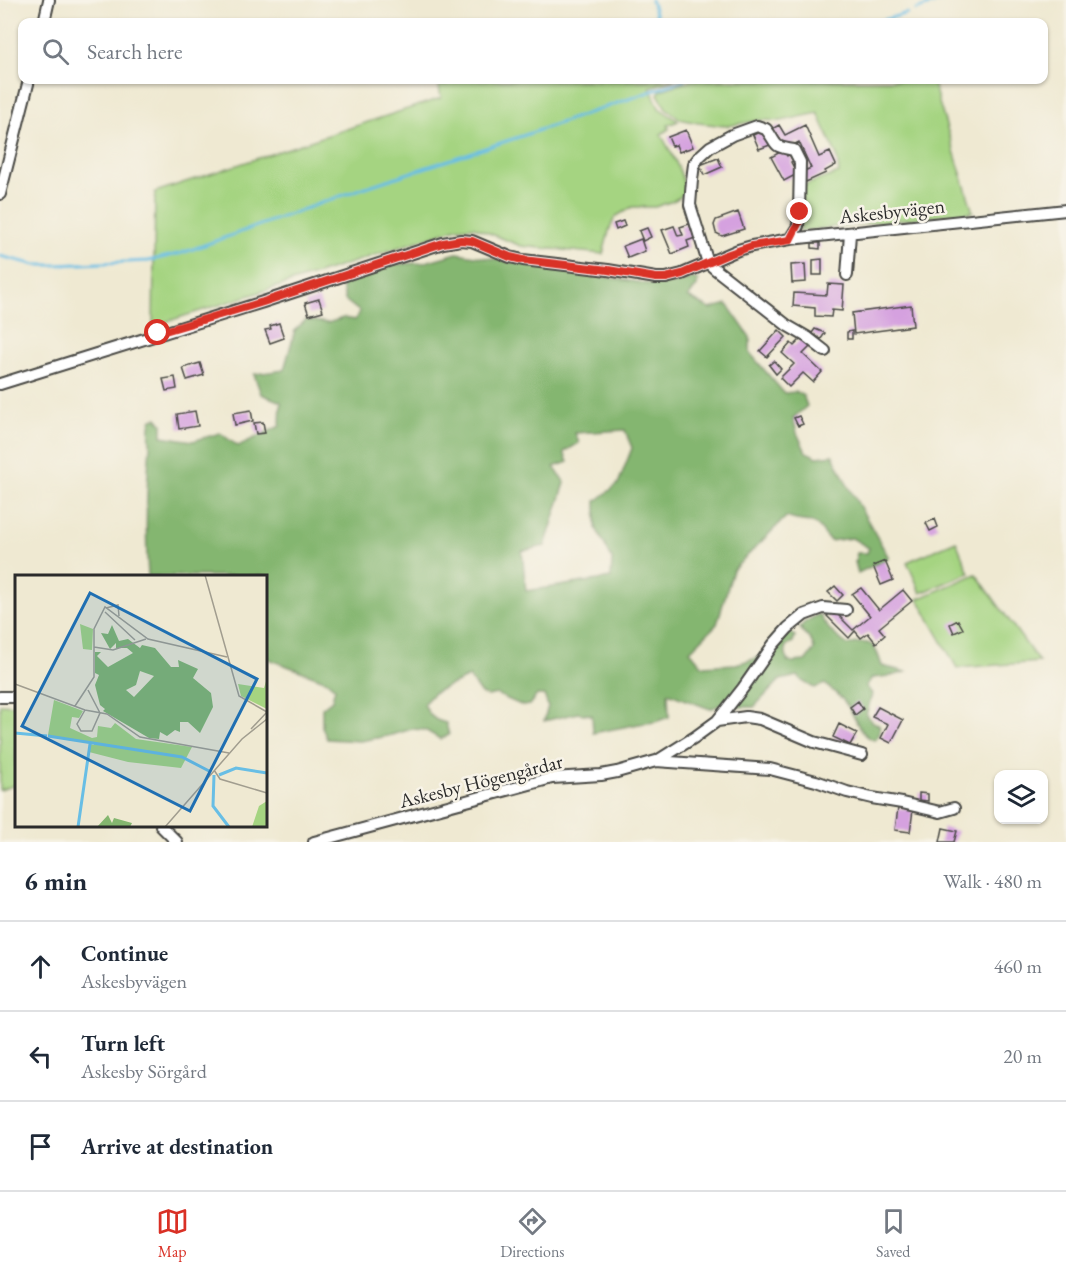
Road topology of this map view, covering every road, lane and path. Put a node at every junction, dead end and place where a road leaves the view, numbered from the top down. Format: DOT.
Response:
graph roads {
  1 [pos="49,0"];
  2 [pos="45,18"];
  3 [pos="28,84"];
  4 [pos="0,194"];
  5 [pos="1066,210"];
  6 [pos="850,234"];
  7 [pos="790,240"];
  8 [pos="708,263"];
  9 [pos="847,275"];
  10 [pos="825,351"];
  11 [pos="0,384"];
  12 [pos="846,610"];
  13 [pos="717,721"];
  14 [pos="862,755"];
  15 [pos="656,761"];
  16 [pos="954,808"];
  17 [pos="163,827"];
  18 [pos="177,842"];
  19 [pos="314,842"];
  1 -- 2 [label="street"];
  3 -- 4 [label="street"];
  5 -- 6 [label="street, Askesbyvägen"];
  6 -- 7 [label="street, Askesbyvägen"];
  6 -- 9 [label="street"];
  7 -- 8 [label="street, Askesbyvägen"];
  7 -- 8 [label="street"];
  8 -- 10 [label="street"];
  8 -- 11 [label="street, Askesbyvägen"];
  12 -- 13 [label="street, Askesby Högengårdar"];
  13 -- 14 [label="street, Askesby Högengårdar"];
  13 -- 15 [label="street, Askesby Högengårdar"];
  15 -- 16 [label="street, Askesby Högengårdar"];
  15 -- 19 [label="street, Askesby Högengårdar"];
  17 -- 18 [label="street"];
}
